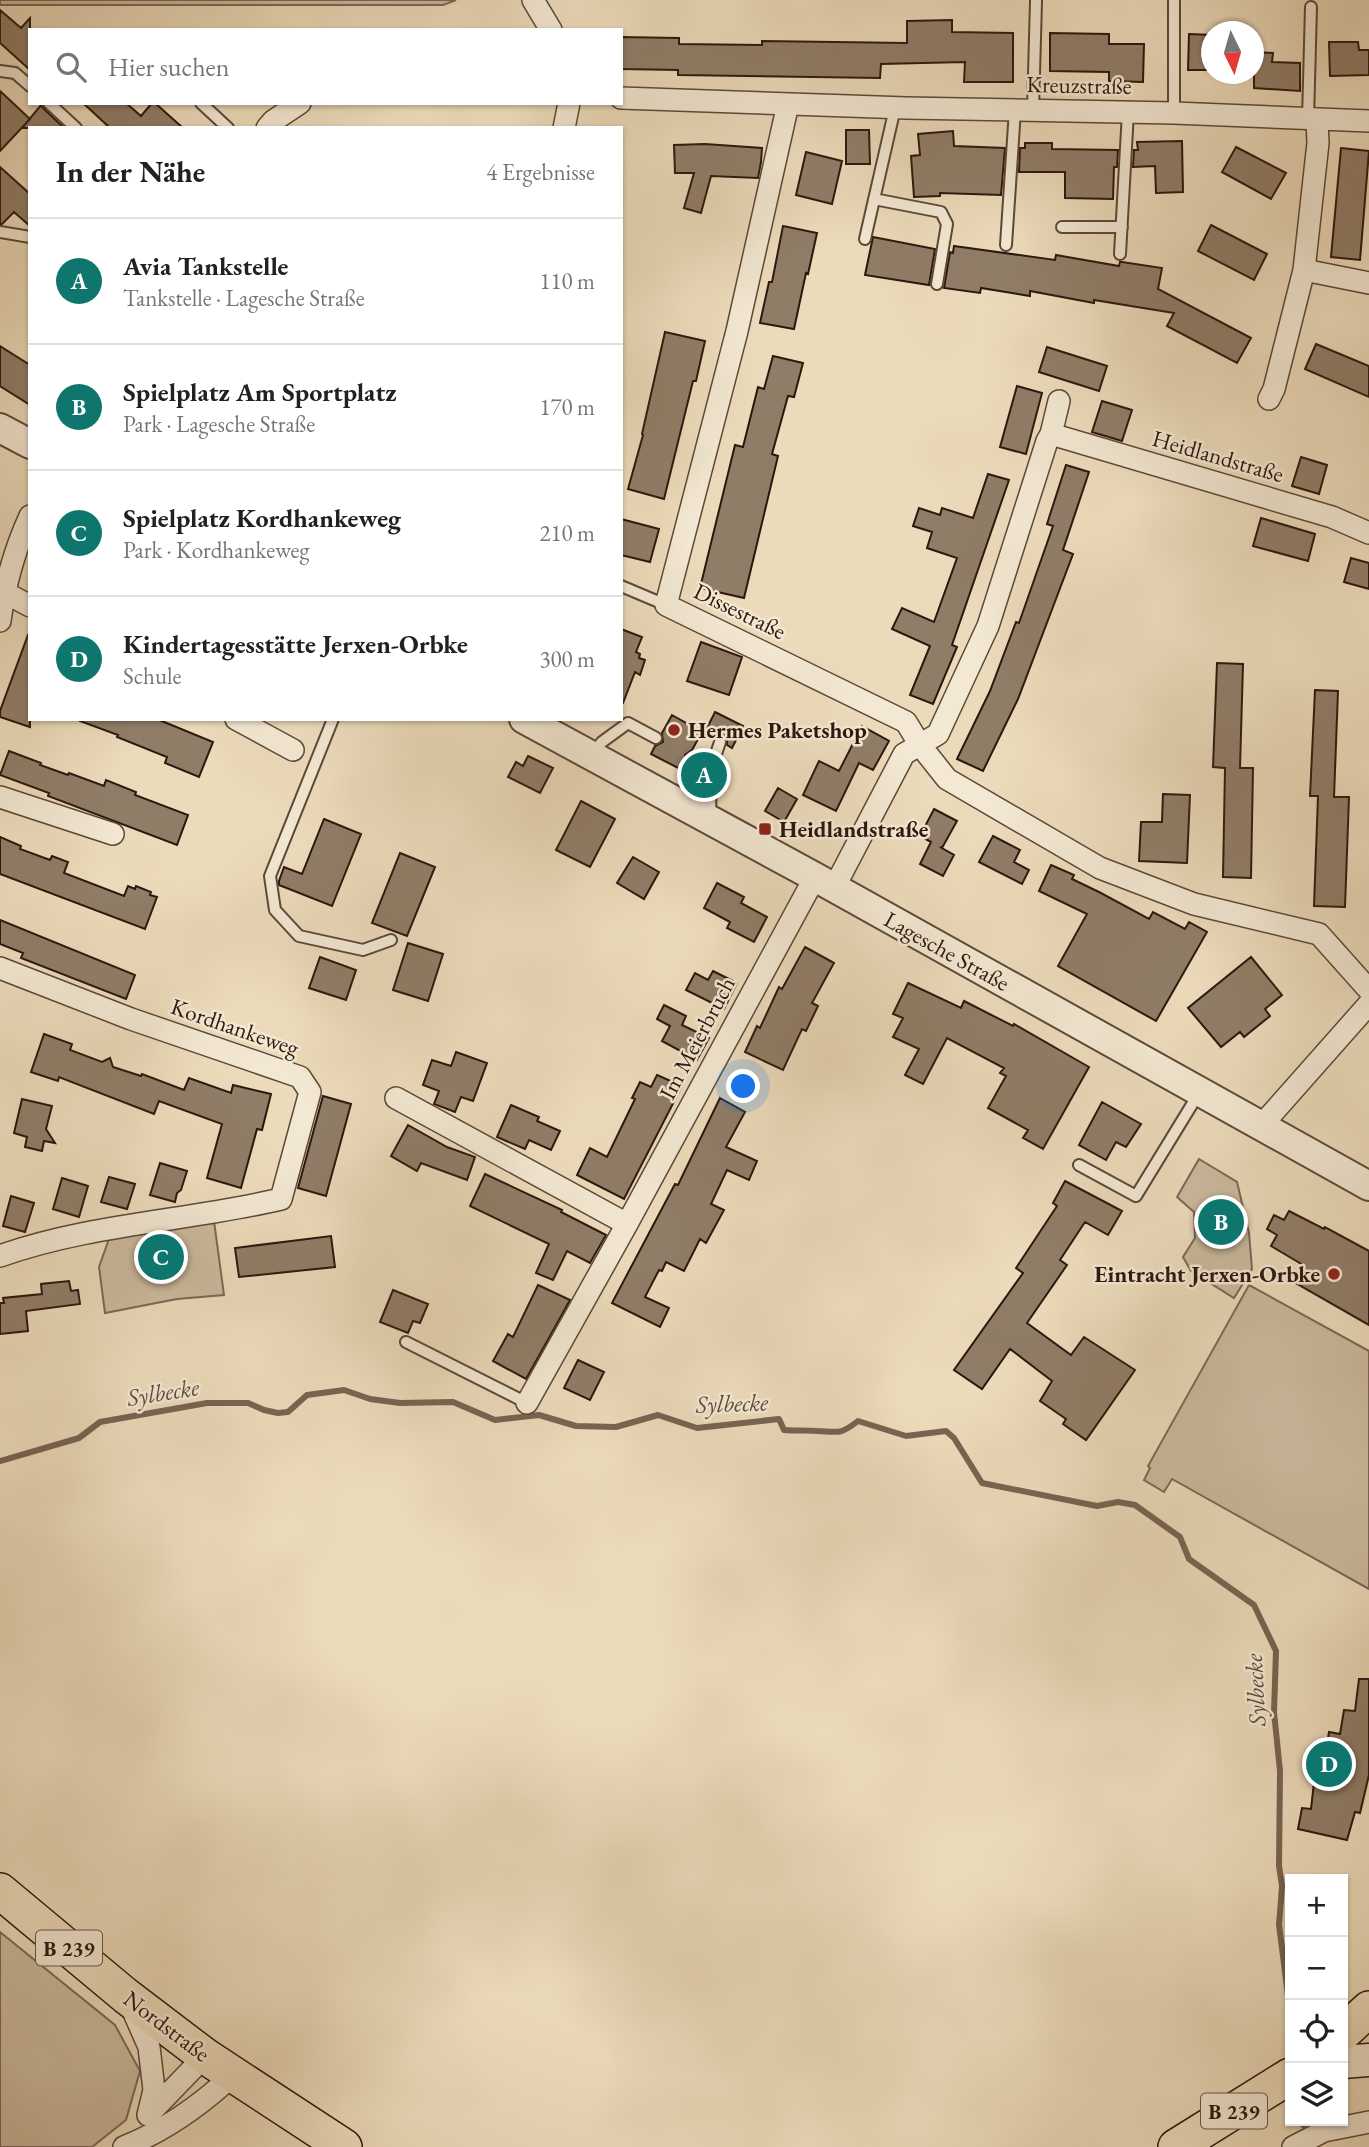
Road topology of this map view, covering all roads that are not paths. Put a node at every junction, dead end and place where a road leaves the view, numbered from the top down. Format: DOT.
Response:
graph roads {
  1 [pos="533,0"];
  2 [pos="1174,0"];
  3 [pos="1036,1"];
  4 [pos="1311,7"];
  5 [pos="550,28"];
  6 [pos="0,71"];
  7 [pos="28,84"];
  8 [pos="623,98"];
  9 [pos="788,104"];
  10 [pos="51,105"];
  11 [pos="203,105"];
  12 [pos="297,105"];
  13 [pos="569,105"];
  14 [pos="895,108"];
  15 [pos="1024,110"];
  16 [pos="1128,112"];
  17 [pos="1174,113"];
  18 [pos="1313,119"];
  19 [pos="1369,121"];
  20 [pos="74,126"];
  21 [pos="226,126"];
  22 [pos="269,126"];
  23 [pos="564,126"];
  24 [pos="874,199"];
  25 [pos="1062,227"];
  26 [pos="1122,227"];
  27 [pos="0,232"];
  28 [pos="28,237"];
  29 [pos="865,239"];
  30 [pos="1006,245"];
  31 [pos="1120,254"];
  32 [pos="1304,270"];
  33 [pos="1369,283"];
  34 [pos="937,284"];
  35 [pos="1269,399"];
  36 [pos="1059,401"];
  37 [pos="0,428"];
  38 [pos="1051,434"];
  39 [pos="28,443"];
  40 [pos="28,520"];
  41 [pos="1369,533"];
  42 [pos="623,587"];
  43 [pos="4,592"];
  44 [pos="28,605"];
  45 [pos="666,605"];
  46 [pos="0,621"];
  47 [pos="240,721"];
  48 [pos="332,721"];
  49 [pos="528,721"];
  50 [pos="656,738"];
  51 [pos="720,741"];
  52 [pos="920,745"];
  53 [pos="293,750"];
  54 [pos="590,755"];
  55 [pos="692,758"];
  56 [pos="711,769"];
  57 [pos="0,797"];
  58 [pos="709,819"];
  59 [pos="113,834"];
  60 [pos="824,882"];
  61 [pos="391,940"];
  62 [pos="0,968"];
  63 [pos="1369,990"];
  64 [pos="1369,1004"];
  65 [pos="1200,1092"];
  66 [pos="396,1098"];
  67 [pos="1261,1126"];
  68 [pos="1079,1165"];
  69 [pos="1369,1186"];
  70 [pos="627,1224"];
  71 [pos="0,1256"];
  72 [pos="405,1342"];
  73 [pos="527,1403"];
  74 [pos="0,1891"];
  75 [pos="126,1996"];
  76 [pos="1369,2009"];
  77 [pos="1348,2028"];
  78 [pos="205,2056"];
  79 [pos="1369,2060"];
  80 [pos="1348,2062"];
  81 [pos="233,2075"];
  82 [pos="1285,2079"];
  83 [pos="148,2115"];
  84 [pos="1369,2122"];
  85 [pos="122,2147"];
  86 [pos="345,2147"];
  87 [pos="1177,2147"];
  88 [pos="1293,2147"];
  1 -- 5 [label="street"];
  2 -- 17 [label="lane"];
  3 -- 15 [label="lane"];
  4 -- 18 [label="lane"];
  6 -- 7 [label="lane"];
  8 -- 9 [label="street, Kreuzstraße"];
  9 -- 14 [label="street, Kreuzstraße"];
  9 -- 45 [label="street, Dissestraße"];
  10 -- 20 [label="lane"];
  11 -- 21 [label="lane"];
  12 -- 22 [label="street"];
  13 -- 23 [label="street"];
  14 -- 15 [label="street, Kreuzstraße"];
  14 -- 24 [label="lane"];
  15 -- 16 [label="street, Kreuzstraße"];
  15 -- 30 [label="lane"];
  16 -- 17 [label="street, Kreuzstraße"];
  16 -- 26 [label="lane"];
  17 -- 18 [label="street, Kreuzstraße"];
  18 -- 19 [label="street, Kreuzstraße"];
  18 -- 32 [label="street"];
  24 -- 29 [label="lane"];
  24 -- 34 [label="lane"];
  25 -- 26 [label="lane"];
  26 -- 31 [label="lane"];
  27 -- 28 [label="lane"];
  32 -- 33 [label="street"];
  32 -- 35 [label="street"];
  36 -- 38 [label="street"];
  37 -- 39 [label="street"];
  38 -- 41 [label="street, Heidlandstraße"];
  38 -- 52 [label="street"];
  40 -- 43 [label="street"];
  42 -- 45 [label="lane"];
  43 -- 44 [label="street"];
  43 -- 46 [label="street"];
  45 -- 52 [label="street, Dissestraße"];
  47 -- 53 [label="street"];
  48 -- 61 [label="lane"];
  49 -- 54 [label="street, Lagesche Straße"];
  50 -- 54 [label="lane"];
  51 -- 56 [label="lane"];
  52 -- 60 [label="street"];
  52 -- 63 [label="street"];
  54 -- 58 [label="street, Lagesche Straße"];
  55 -- 56 [label="lane"];
  56 -- 58 [label="lane"];
  57 -- 59 [label="street"];
  58 -- 60 [label="street, Lagesche Straße"];
  60 -- 65 [label="street, Lagesche Straße"];
  60 -- 70 [label="street, Im Meierbruch"];
  62 -- 71 [label="street, Kordhankeweg"];
  64 -- 67 [label="street"];
  65 -- 67 [label="street, Lagesche Straße"];
  65 -- 68 [label="lane"];
  66 -- 70 [label="street"];
  67 -- 69 [label="street, Lagesche Straße"];
  70 -- 73 [label="street, Im Meierbruch"];
  72 -- 73 [label="lane"];
  74 -- 75 [label="main road, Nordstraße / B 239"];
  75 -- 78 [label="main road, Nordstraße / B 239"];
  75 -- 83 [label="street"];
  76 -- 77 [label="main road"];
  78 -- 81 [label="main road, Nordstraße / B 239"];
  78 -- 83 [label="street"];
  79 -- 80 [label="main road"];
  81 -- 85 [label="street"];
  81 -- 86 [label="main road, Nordstraße / B 239"];
  82 -- 87 [label="main road, B 239"];
  83 -- 85 [label="street"];
  84 -- 88 [label="street"];
}
